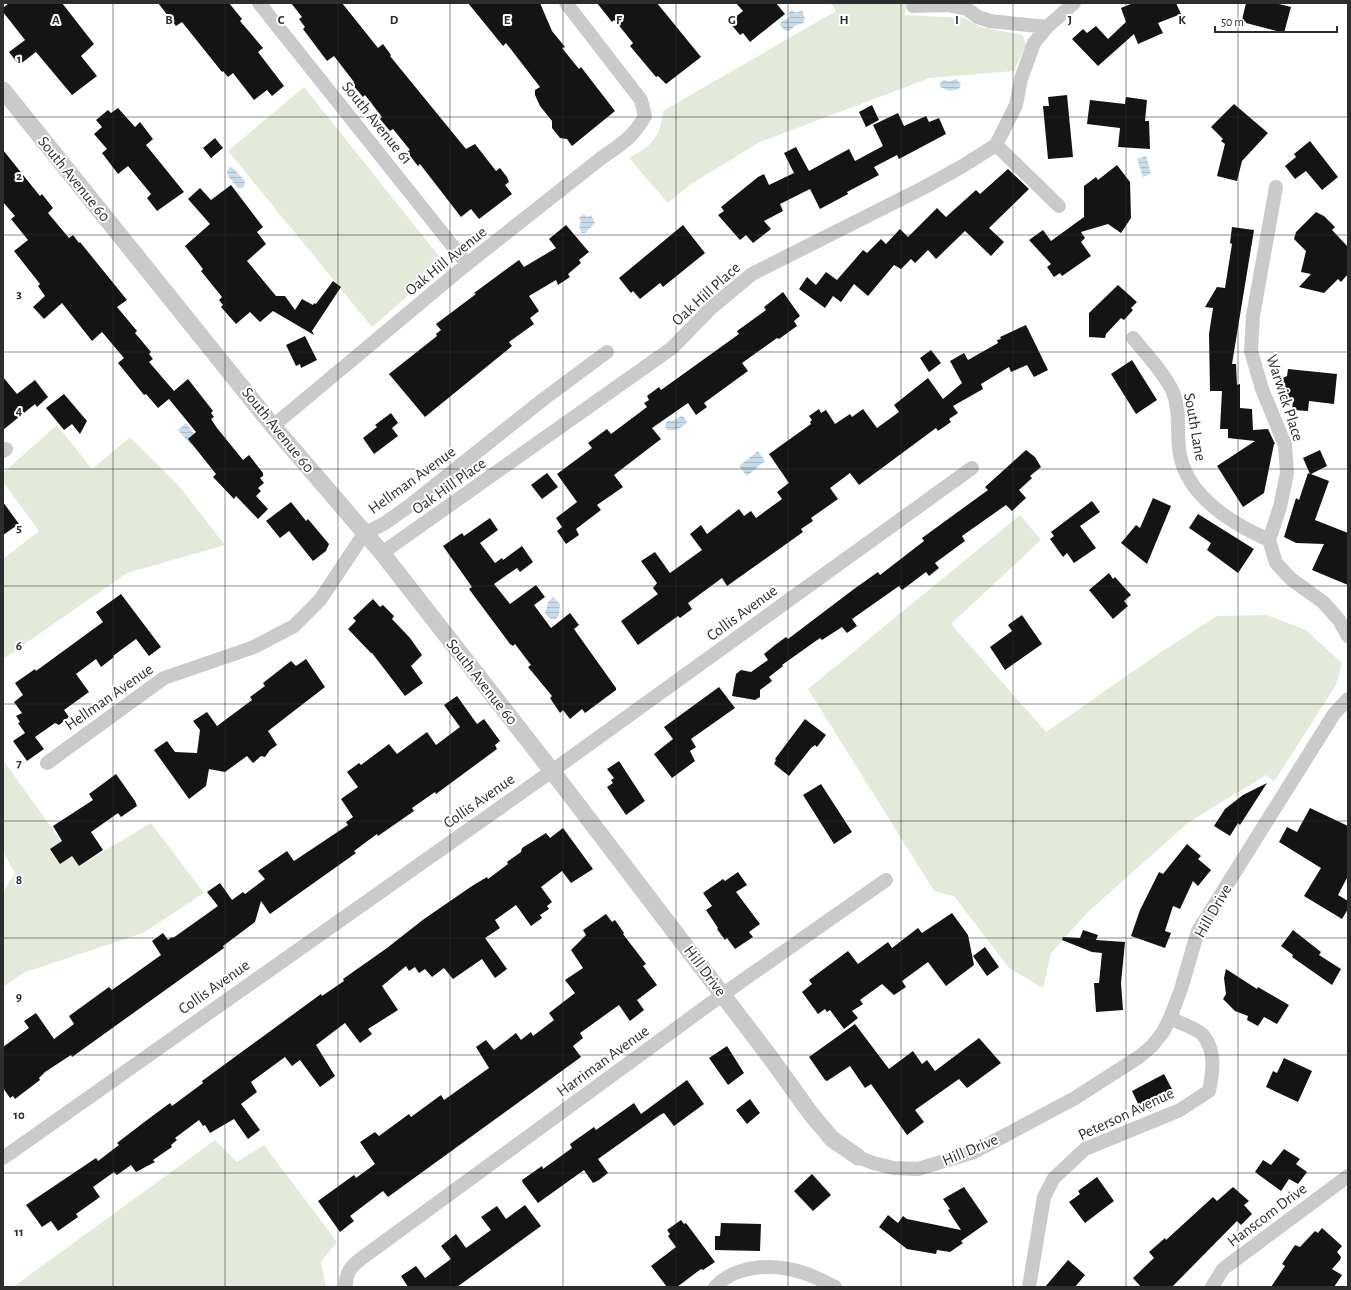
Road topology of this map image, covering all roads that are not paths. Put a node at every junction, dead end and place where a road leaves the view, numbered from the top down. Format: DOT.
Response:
graph roads {
  1 [pos="259,3"];
  2 [pos="566,3"];
  3 [pos="1074,3"];
  4 [pos="913,6"];
  5 [pos="1047,27"];
  6 [pos="3,90"];
  7 [pos="996,145"];
  8 [pos="1276,187"];
  9 [pos="1059,206"];
  10 [pos="467,264"];
  11 [pos="1133,338"];
  12 [pos="607,352"];
  13 [pos="273,426"];
  14 [pos="972,468"];
  15 [pos="364,534"];
  16 [pos="1269,540"];
  17 [pos="382,553"];
  18 [pos="1348,636"];
  19 [pos="1348,699"];
  20 [pos="47,763"];
  21 [pos="552,771"];
  22 [pos="886,880"];
  23 [pos="722,995"];
  24 [pos="1170,1018"];
  25 [pos="858,1157"];
  26 [pos="3,1158"];
  27 [pos="1348,1176"];
  28 [pos="345,1282"];
  29 [pos="715,1287"];
  30 [pos="835,1287"];
  31 [pos="1029,1287"];
  32 [pos="1212,1287"];
  1 -- 10 [label="street, South Avenue 61"];
  2 -- 10 [label="street, Oak Hill Avenue"];
  3 -- 5 [label="street"];
  4 -- 5 [label="street"];
  5 -- 7 [label="street"];
  6 -- 13 [label="street, South Avenue 60"];
  7 -- 9 [label="street"];
  7 -- 17 [label="street, Oak Hill Place"];
  8 -- 16 [label="street, Warwick Place"];
  10 -- 13 [label="street, Oak Hill Avenue"];
  11 -- 16 [label="street, South Lane"];
  12 -- 15 [label="street, Hellman Avenue"];
  13 -- 15 [label="street, South Avenue 60"];
  14 -- 21 [label="street, Collis Avenue"];
  15 -- 17 [label="street, South Avenue 60"];
  15 -- 20 [label="street, Hellman Avenue"];
  16 -- 18 [label="street"];
  17 -- 21 [label="street, South Avenue 60"];
  19 -- 24 [label="street, Hill Drive"];
  21 -- 23 [label="street, Hill Drive"];
  21 -- 26 [label="street, Collis Avenue"];
  22 -- 23 [label="street, Harriman Avenue"];
  23 -- 25 [label="street, Hill Drive"];
  23 -- 28 [label="street, Harriman Avenue"];
  24 -- 25 [label="street, Hill Drive"];
  24 -- 31 [label="street, Peterson Avenue"];
  27 -- 32 [label="street, Hanscom Drive"];
  29 -- 30 [label="street"];
}
